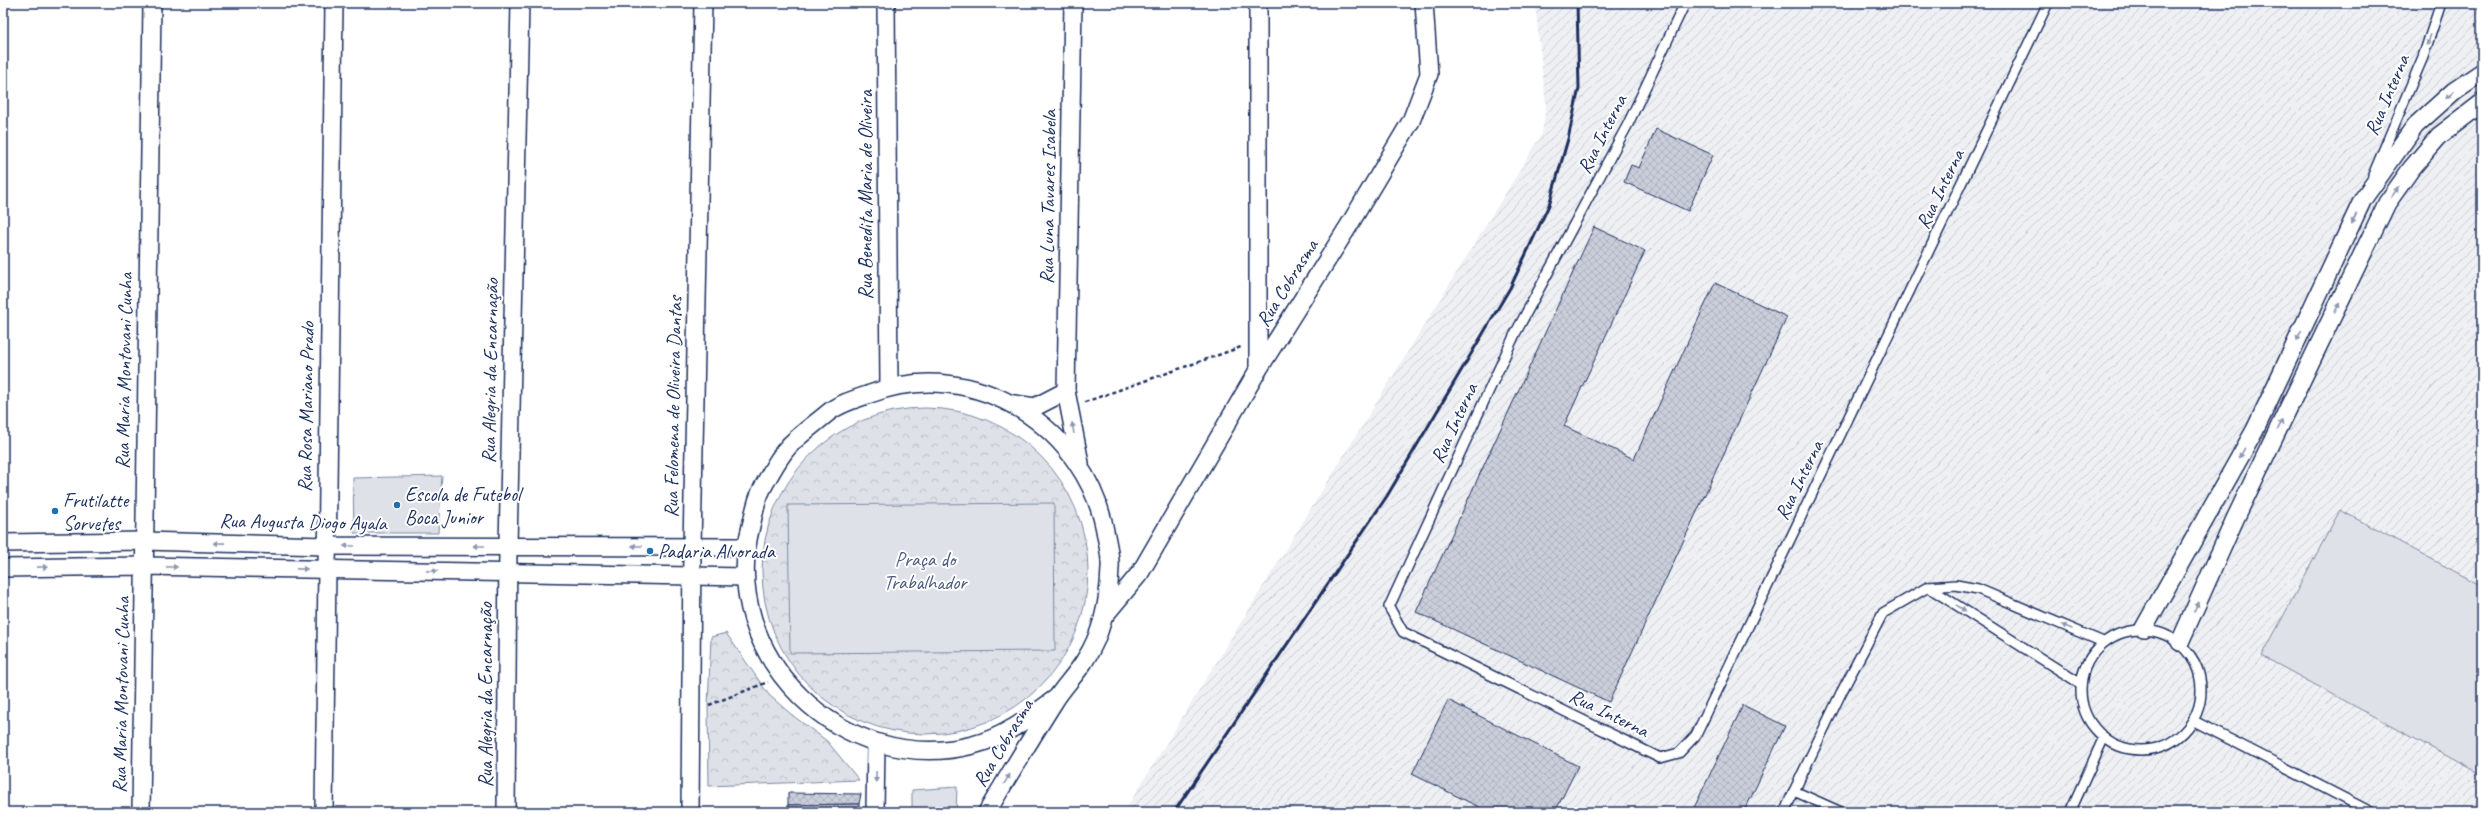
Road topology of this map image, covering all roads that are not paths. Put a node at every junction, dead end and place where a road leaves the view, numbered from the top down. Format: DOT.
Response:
graph roads {
  1 [pos="152,3"];
  2 [pos="334,3"];
  3 [pos="520,3"];
  4 [pos="703,3"];
  5 [pos="886,3"];
  6 [pos="1073,3"];
  7 [pos="1258,3"];
  8 [pos="1424,3"];
  9 [pos="1685,3"];
  10 [pos="2048,3"];
  11 [pos="2441,3"];
  12 [pos="2482,72"];
  13 [pos="2482,103"];
  14 [pos="2363,199"];
  15 [pos="1258,370"];
  16 [pos="889,386"];
  17 [pos="1068,399"];
  18 [pos="1014,404"];
  19 [pos="1080,464"];
  20 [pos="144,541"];
  21 [pos="3,542"];
  22 [pos="326,546"];
  23 [pos="508,546"];
  24 [pos="692,546"];
  25 [pos="746,547"];
  26 [pos="144,566"];
  27 [pos="1111,566"];
  28 [pos="3,568"];
  29 [pos="327,570"];
  30 [pos="508,572"];
  31 [pos="1140,573"];
  32 [pos="692,576"];
  33 [pos="745,577"];
  34 [pos="1928,587"];
  35 [pos="1104,616"];
  36 [pos="2144,628"];
  37 [pos="2103,642"];
  38 [pos="2180,642"];
  39 [pos="2081,684"];
  40 [pos="1056,698"];
  41 [pos="2194,721"];
  42 [pos="2104,738"];
  43 [pos="876,743"];
  44 [pos="1794,791"];
  45 [pos="141,812"];
  46 [pos="324,812"];
  47 [pos="506,812"];
  48 [pos="690,812"];
  49 [pos="875,812"];
  50 [pos="987,812"];
  51 [pos="1784,812"];
  52 [pos="1841,812"];
  53 [pos="2070,812"];
  54 [pos="2372,812"];
  1 -- 20 [label="street, Rua Maria Montovani Cunha"];
  2 -- 22 [label="street, Rua Rosa Mariano Prado"];
  3 -- 23 [label="street, Rua Alegria da Encarnação"];
  4 -- 24 [label="street, Rua Felomena de Oliveira Dantas"];
  5 -- 16 [label="street, Rua Benedita Maria de Oliveira"];
  6 -- 17 [label="street, Rua Luna Tavares Isabela"];
  7 -- 15 [label="street"];
  8 -- 15 [label="street, Rua Cobrasma"];
  9 -- 10 [label="lane, Rua Interna"];
  11 -- 14 [label="lane, Rua Interna, one-way"];
  12 -- 14 [label="street, one-way"];
  38 -- 13 [label="street, one-way"];
  14 -- 36 [label="street, one-way"];
  15 -- 31 [label="street, Rua Cobrasma"];
  16 -- 18 [label="street"];
  16 -- 25 [label="street"];
  17 -- 18 [label="street"];
  19 -- 17 [label="street, Rua Luna Tavares Isabela, one-way"];
  18 -- 19 [label="street"];
  19 -- 27 [label="street"];
  20 -- 21 [label="street, Rua Augusta Diogo Ayala"];
  22 -- 20 [label="street, Rua Augusta Diogo Ayala, one-way"];
  20 -- 26 [label="street, Rua Maria Montovani Cunha"];
  23 -- 22 [label="street, Rua Augusta Diogo Ayala, one-way"];
  22 -- 29 [label="street, Rua Rosa Mariano Prado"];
  24 -- 23 [label="street, Rua Augusta Diogo Ayala, one-way"];
  23 -- 30 [label="street, Rua Alegria da Encarnação"];
  24 -- 25 [label="street, Rua Augusta Diogo Ayala"];
  24 -- 32 [label="street, Rua Felomena de Oliveira Dantas"];
  25 -- 33 [label="street"];
  28 -- 26 [label="street, one-way"];
  26 -- 29 [label="street, one-way"];
  26 -- 45 [label="street, Rua Maria Montovani Cunha"];
  27 -- 31 [label="street"];
  27 -- 35 [label="street"];
  29 -- 30 [label="street, one-way"];
  29 -- 46 [label="street, Rua Rosa Mariano Prado"];
  30 -- 32 [label="street"];
  30 -- 47 [label="street, Rua Alegria da Encarnação"];
  31 -- 35 [label="street, Rua Cobrasma"];
  32 -- 33 [label="street"];
  32 -- 48 [label="street, Rua Felomena de Oliveira Dantas"];
  33 -- 43 [label="street"];
  37 -- 34 [label="lane, one-way"];
  34 -- 39 [label="lane, one-way"];
  34 -- 44 [label="lane"];
  35 -- 40 [label="street"];
  36 -- 37 [label="lane"];
  36 -- 38 [label="lane"];
  37 -- 39 [label="lane"];
  38 -- 41 [label="lane"];
  39 -- 42 [label="lane"];
  40 -- 43 [label="street"];
  50 -- 40 [label="street, Rua Cobrasma, one-way"];
  41 -- 42 [label="lane"];
  41 -- 54 [label="lane"];
  42 -- 53 [label="lane"];
  43 -- 49 [label="street, one-way"];
  44 -- 51 [label="lane"];
  44 -- 52 [label="lane"];
}
